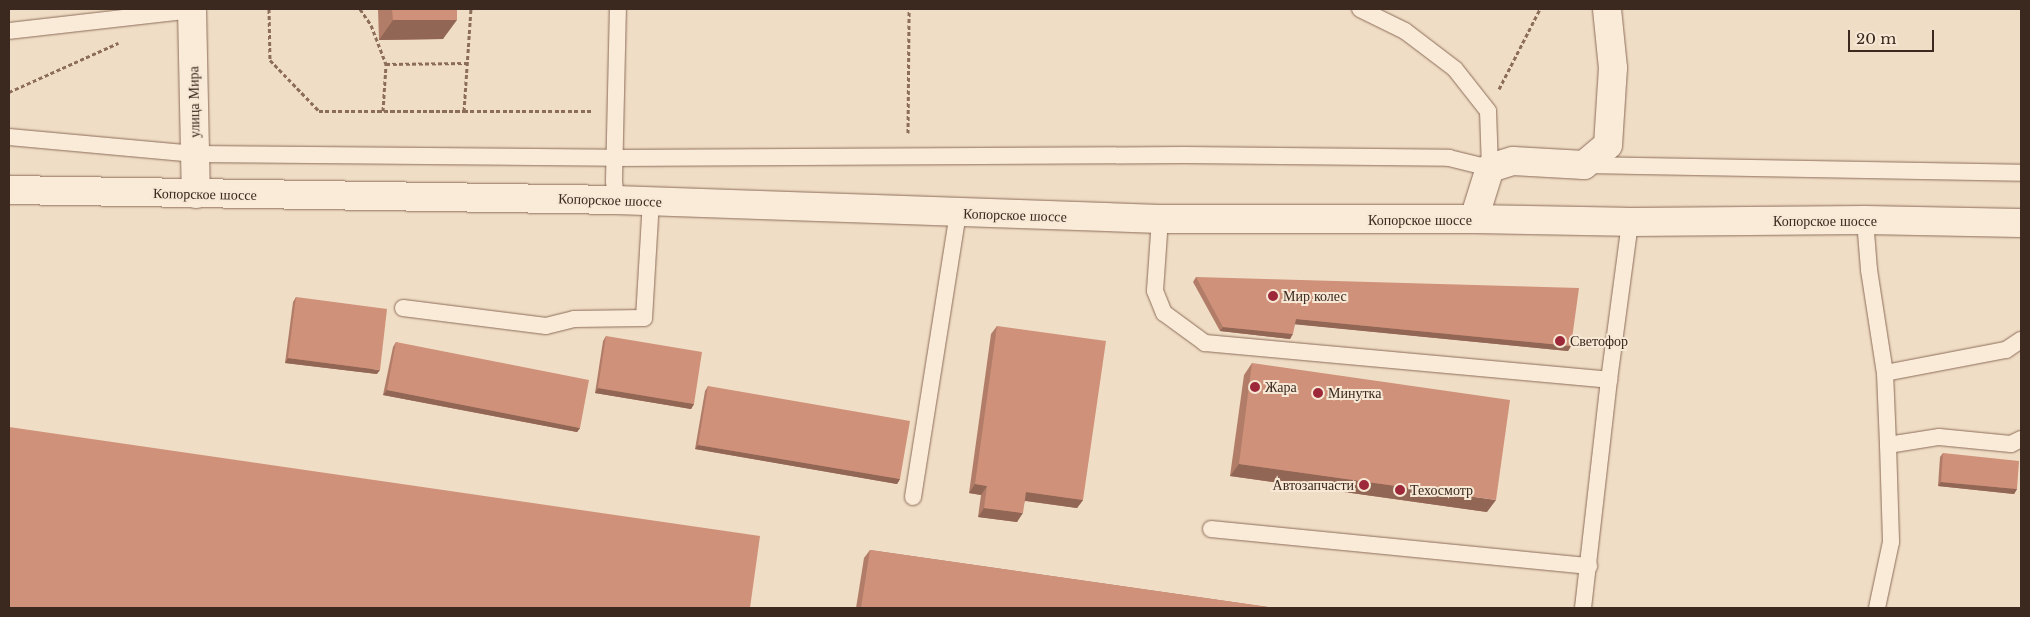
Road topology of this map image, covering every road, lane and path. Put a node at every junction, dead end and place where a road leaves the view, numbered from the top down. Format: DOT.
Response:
graph roads {
  1 [pos="192,9"];
  2 [pos="269,9"];
  3 [pos="360,9"];
  4 [pos="471,9"];
  5 [pos="618,9"];
  6 [pos="908,9"];
  7 [pos="1360,9"];
  8 [pos="1540,9"];
  9 [pos="1607,9"];
  10 [pos="9,31"];
  11 [pos="124,40"];
  12 [pos="467,63"];
  13 [pos="386,64"];
  14 [pos="9,92"];
  15 [pos="383,111"];
  16 [pos="464,111"];
  17 [pos="616,111"];
  18 [pos="1488,112"];
  19 [pos="9,137"];
  20 [pos="195,154"];
  21 [pos="908,157"];
  22 [pos="614,158"];
  23 [pos="1584,165"];
  24 [pos="1490,168"];
  25 [pos="2021,173"];
  26 [pos="9,190"];
  27 [pos="196,194"];
  28 [pos="616,200"];
  29 [pos="651,201"];
  30 [pos="958,213"];
  31 [pos="1160,219"];
  32 [pos="1474,219"];
  33 [pos="1864,220"];
  34 [pos="1630,222"];
  35 [pos="2021,223"];
  36 [pos="403,308"];
  37 [pos="2021,340"];
  38 [pos="1885,373"];
  39 [pos="1609,380"];
  40 [pos="2021,439"];
  41 [pos="1888,445"];
  42 [pos="913,497"];
  43 [pos="1211,529"];
  44 [pos="1589,566"];
  45 [pos="1584,608"];
  46 [pos="1877,608"];
  1 -- 10 [label="lane"];
  1 -- 20 [label="main road, улица Мира"];
  2 -- 15 [label="path"];
  3 -- 13 [label="path"];
  4 -- 12 [label="path"];
  5 -- 17 [label="lane"];
  6 -- 21 [label="path"];
  7 -- 18 [label="lane"];
  8 -- 18 [label="path"];
  9 -- 23 [label="main road"];
  11 -- 14 [label="path"];
  12 -- 13 [label="path"];
  12 -- 16 [label="path"];
  13 -- 15 [label="path"];
  15 -- 16 [label="path"];
  16 -- 17 [label="path"];
  17 -- 22 [label="lane"];
  18 -- 24 [label="lane"];
  19 -- 20 [label="lane"];
  20 -- 22 [label="lane"];
  20 -- 27 [label="main road, улица Мира"];
  21 -- 22 [label="lane"];
  21 -- 24 [label="lane"];
  22 -- 28 [label="lane"];
  23 -- 24 [label="main road"];
  23 -- 25 [label="lane"];
  24 -- 32 [label="main road"];
  26 -- 27 [label="main road, Копорское шоссе"];
  27 -- 28 [label="main road, Копорское шоссе"];
  28 -- 29 [label="main road, Копорское шоссе"];
  29 -- 30 [label="main road, Копорское шоссе"];
  29 -- 36 [label="lane"];
  30 -- 31 [label="main road, Копорское шоссе"];
  30 -- 42 [label="lane"];
  31 -- 32 [label="main road, Копорское шоссе"];
  31 -- 39 [label="lane"];
  32 -- 34 [label="main road, Копорское шоссе"];
  33 -- 34 [label="main road, Копорское шоссе"];
  33 -- 35 [label="main road, Копорское шоссе"];
  33 -- 38 [label="lane"];
  34 -- 39 [label="lane"];
  37 -- 38 [label="lane"];
  38 -- 41 [label="lane"];
  39 -- 44 [label="lane"];
  40 -- 41 [label="lane"];
  41 -- 46 [label="lane"];
  43 -- 44 [label="lane"];
  44 -- 45 [label="lane"];
}
